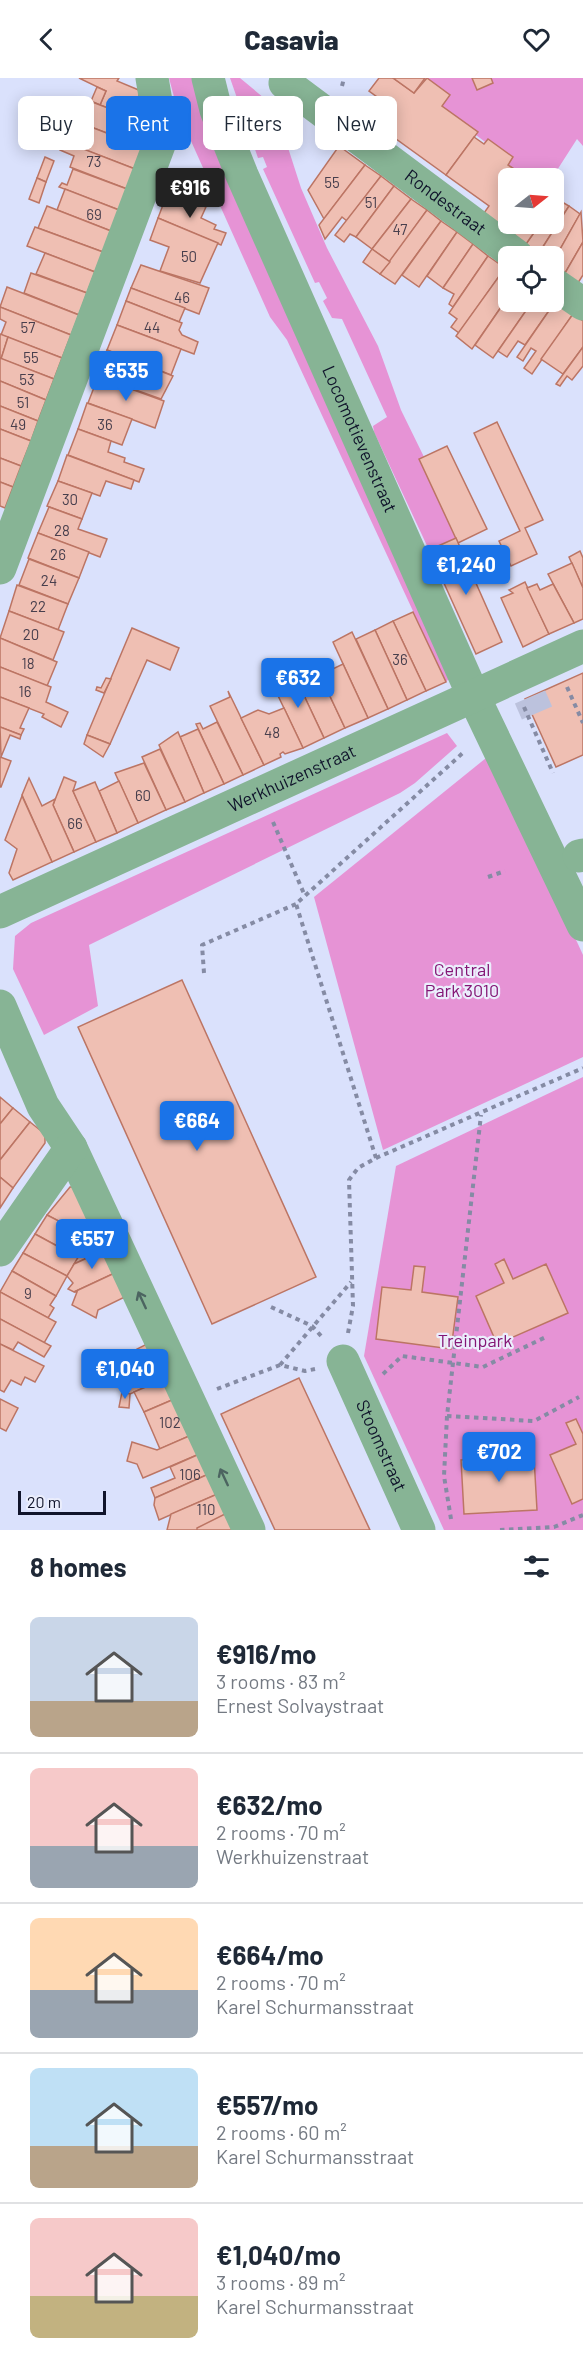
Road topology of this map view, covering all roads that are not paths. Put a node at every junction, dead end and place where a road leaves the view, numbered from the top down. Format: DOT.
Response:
graph roads {
  1 [pos="152,78"];
  2 [pos="208,78"];
  3 [pos="285,83"];
  4 [pos="504,246"];
  5 [pos="564,291"];
  6 [pos="583,304"];
  7 [pos="0,568"];
  8 [pos="583,646"];
  9 [pos="474,695"];
  10 [pos="0,912"];
  11 [pos="583,925"];
  12 [pos="0,1006"];
  13 [pos="0,1071"];
  14 [pos="43,1106"];
  15 [pos="71,1148"];
  16 [pos="0,1250"];
  17 [pos="343,1361"];
  18 [pos="249,1530"];
  19 [pos="419,1530"];
  1 -- 7 [label="street"];
  2 -- 9 [label="street, Locomotievenstraat"];
  3 -- 4 [label="street, Rondestraat"];
  5 -- 6 [label="street"];
  8 -- 9 [label="street, Werkhuizenstraat"];
  9 -- 10 [label="street, Werkhuizenstraat"];
  9 -- 11 [label="street, Locomotievenstraat"];
  12 -- 14 [label="street"];
  13 -- 14 [label="street"];
  14 -- 15 [label="street"];
  15 -- 16 [label="street"];
  18 -- 15 [label="street, one-way"];
  17 -- 19 [label="street, Stoomstraat"];
}
